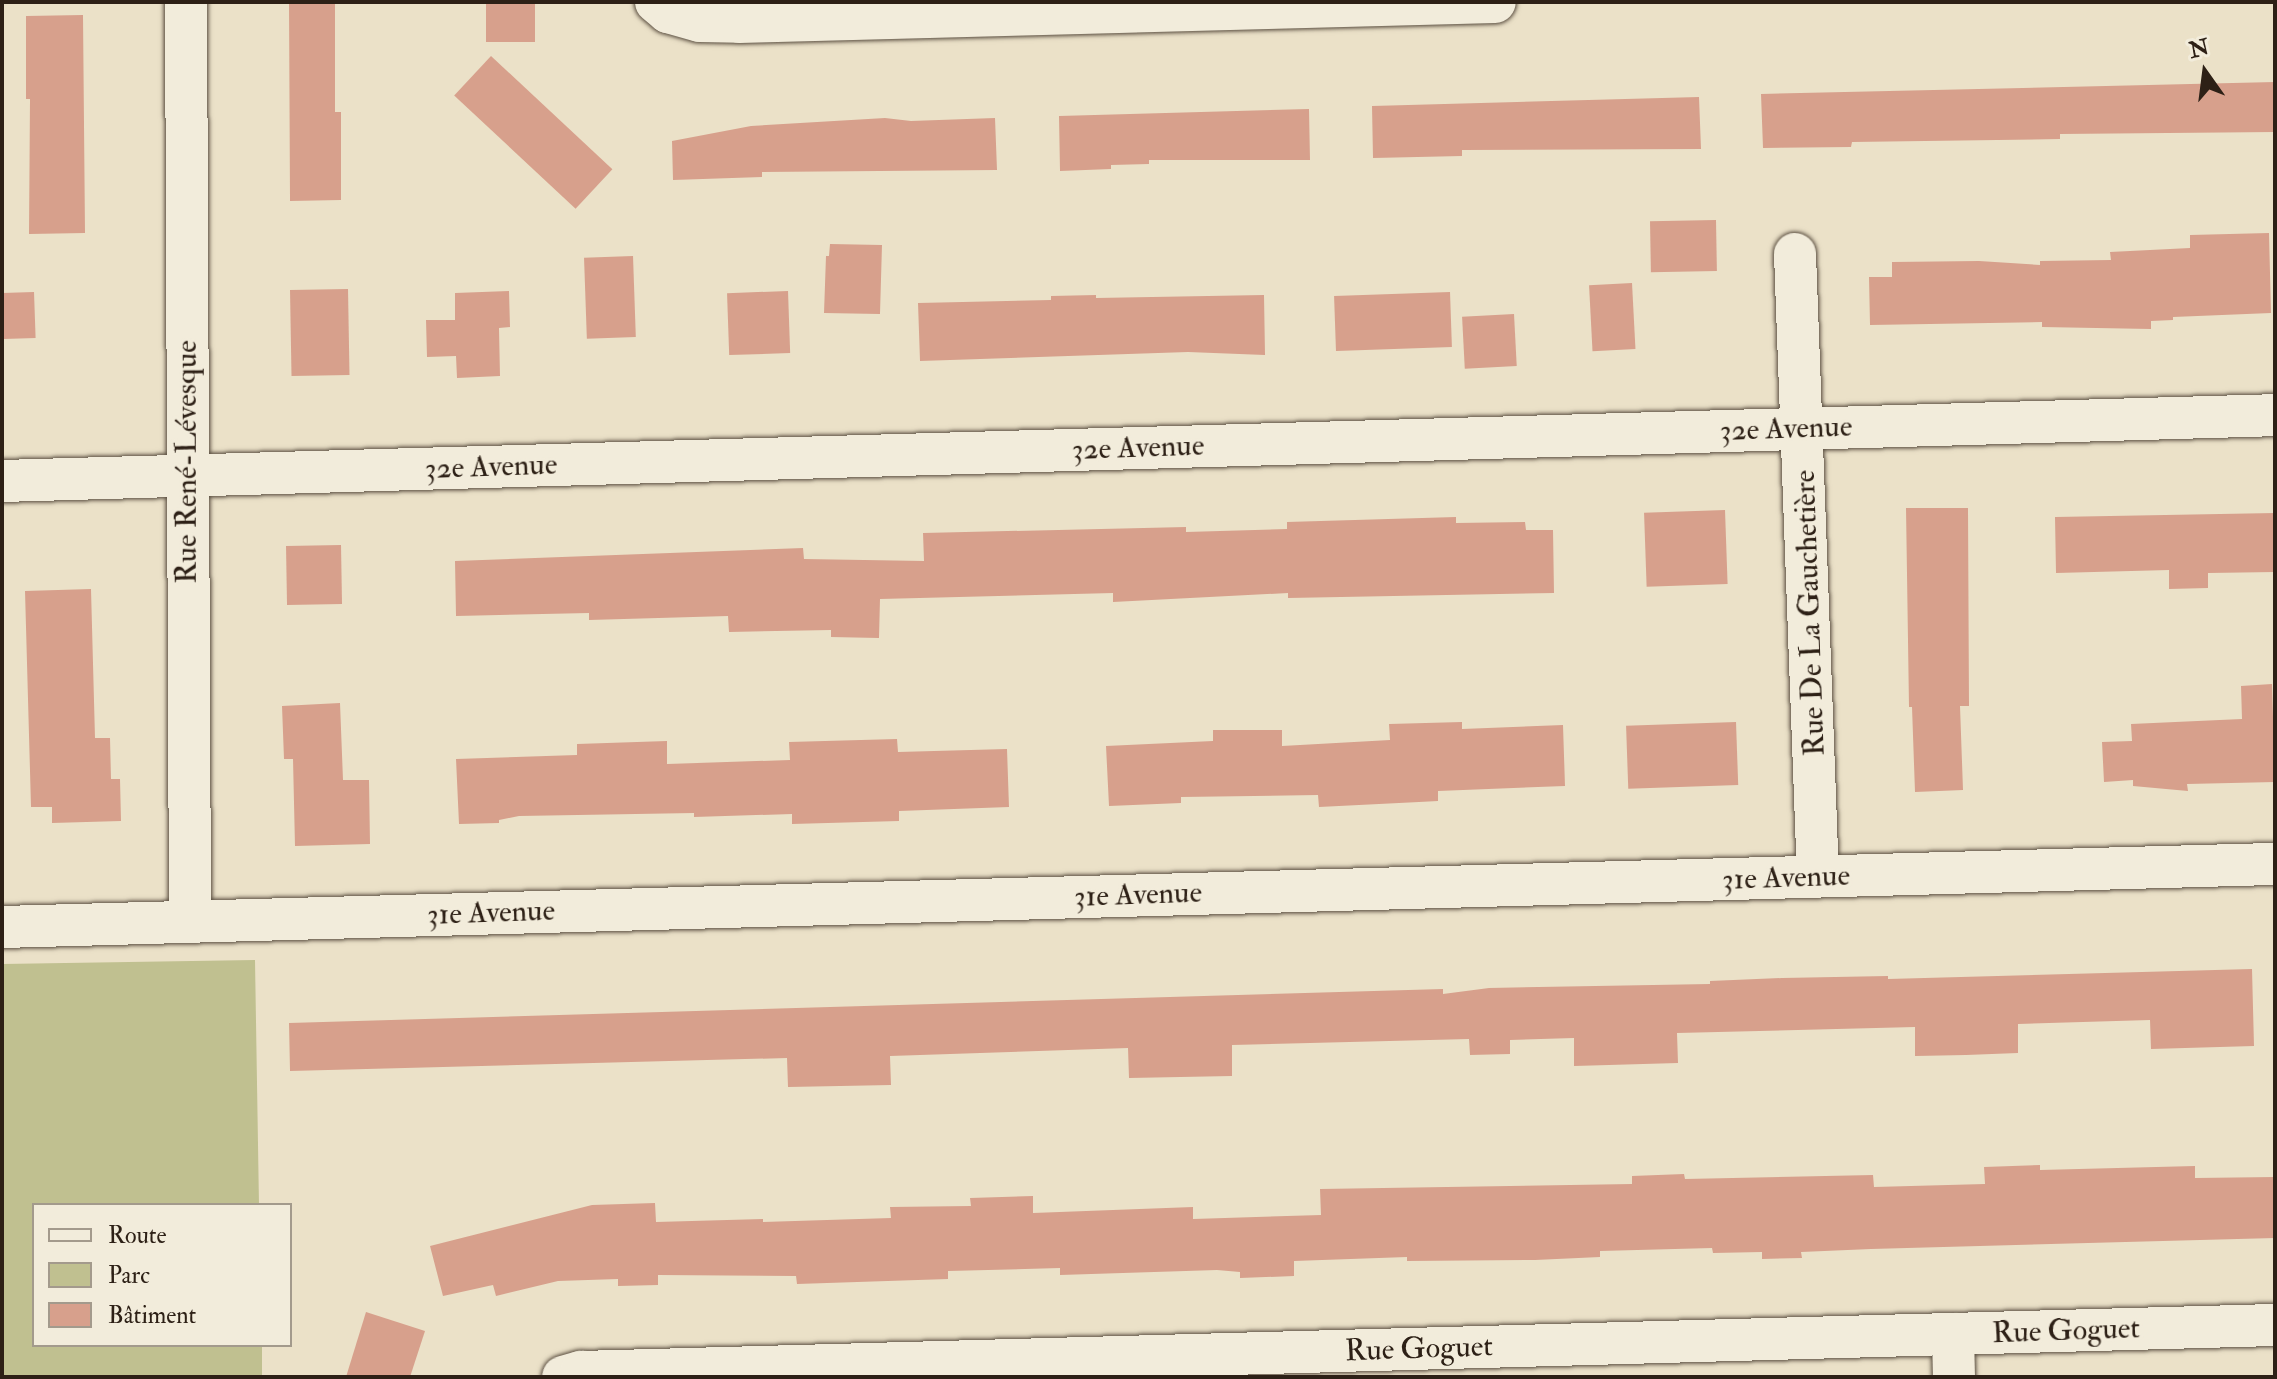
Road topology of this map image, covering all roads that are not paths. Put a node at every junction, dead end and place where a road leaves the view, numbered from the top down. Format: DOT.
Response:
graph roads {
  1 [pos="186,2"];
  2 [pos="656,2"];
  3 [pos="1495,2"];
  4 [pos="1795,254"];
  5 [pos="2275,415"];
  6 [pos="1804,428"];
  7 [pos="187,476"];
  8 [pos="2,481"];
  9 [pos="2275,864"];
  10 [pos="1818,877"];
  11 [pos="190,922"];
  12 [pos="2,927"];
  13 [pos="2275,1325"];
  14 [pos="1953,1334"];
  15 [pos="563,1377"];
  16 [pos="1954,1377"];
  1 -- 7 [label="street, Rue René-Lévesque"];
  2 -- 3 [label="street"];
  4 -- 6 [label="street, Rue De La Gauchetière"];
  5 -- 6 [label="street, 32e Avenue"];
  6 -- 7 [label="street, 32e Avenue"];
  6 -- 10 [label="street, Rue De La Gauchetière"];
  7 -- 8 [label="street, 32e Avenue"];
  7 -- 11 [label="street, Rue René-Lévesque"];
  9 -- 10 [label="street, 31e Avenue"];
  10 -- 11 [label="street, 31e Avenue"];
  11 -- 12 [label="street, 31e Avenue"];
  13 -- 14 [label="street, Rue Goguet"];
  14 -- 15 [label="street, Rue Goguet"];
  14 -- 16 [label="street"];
}
